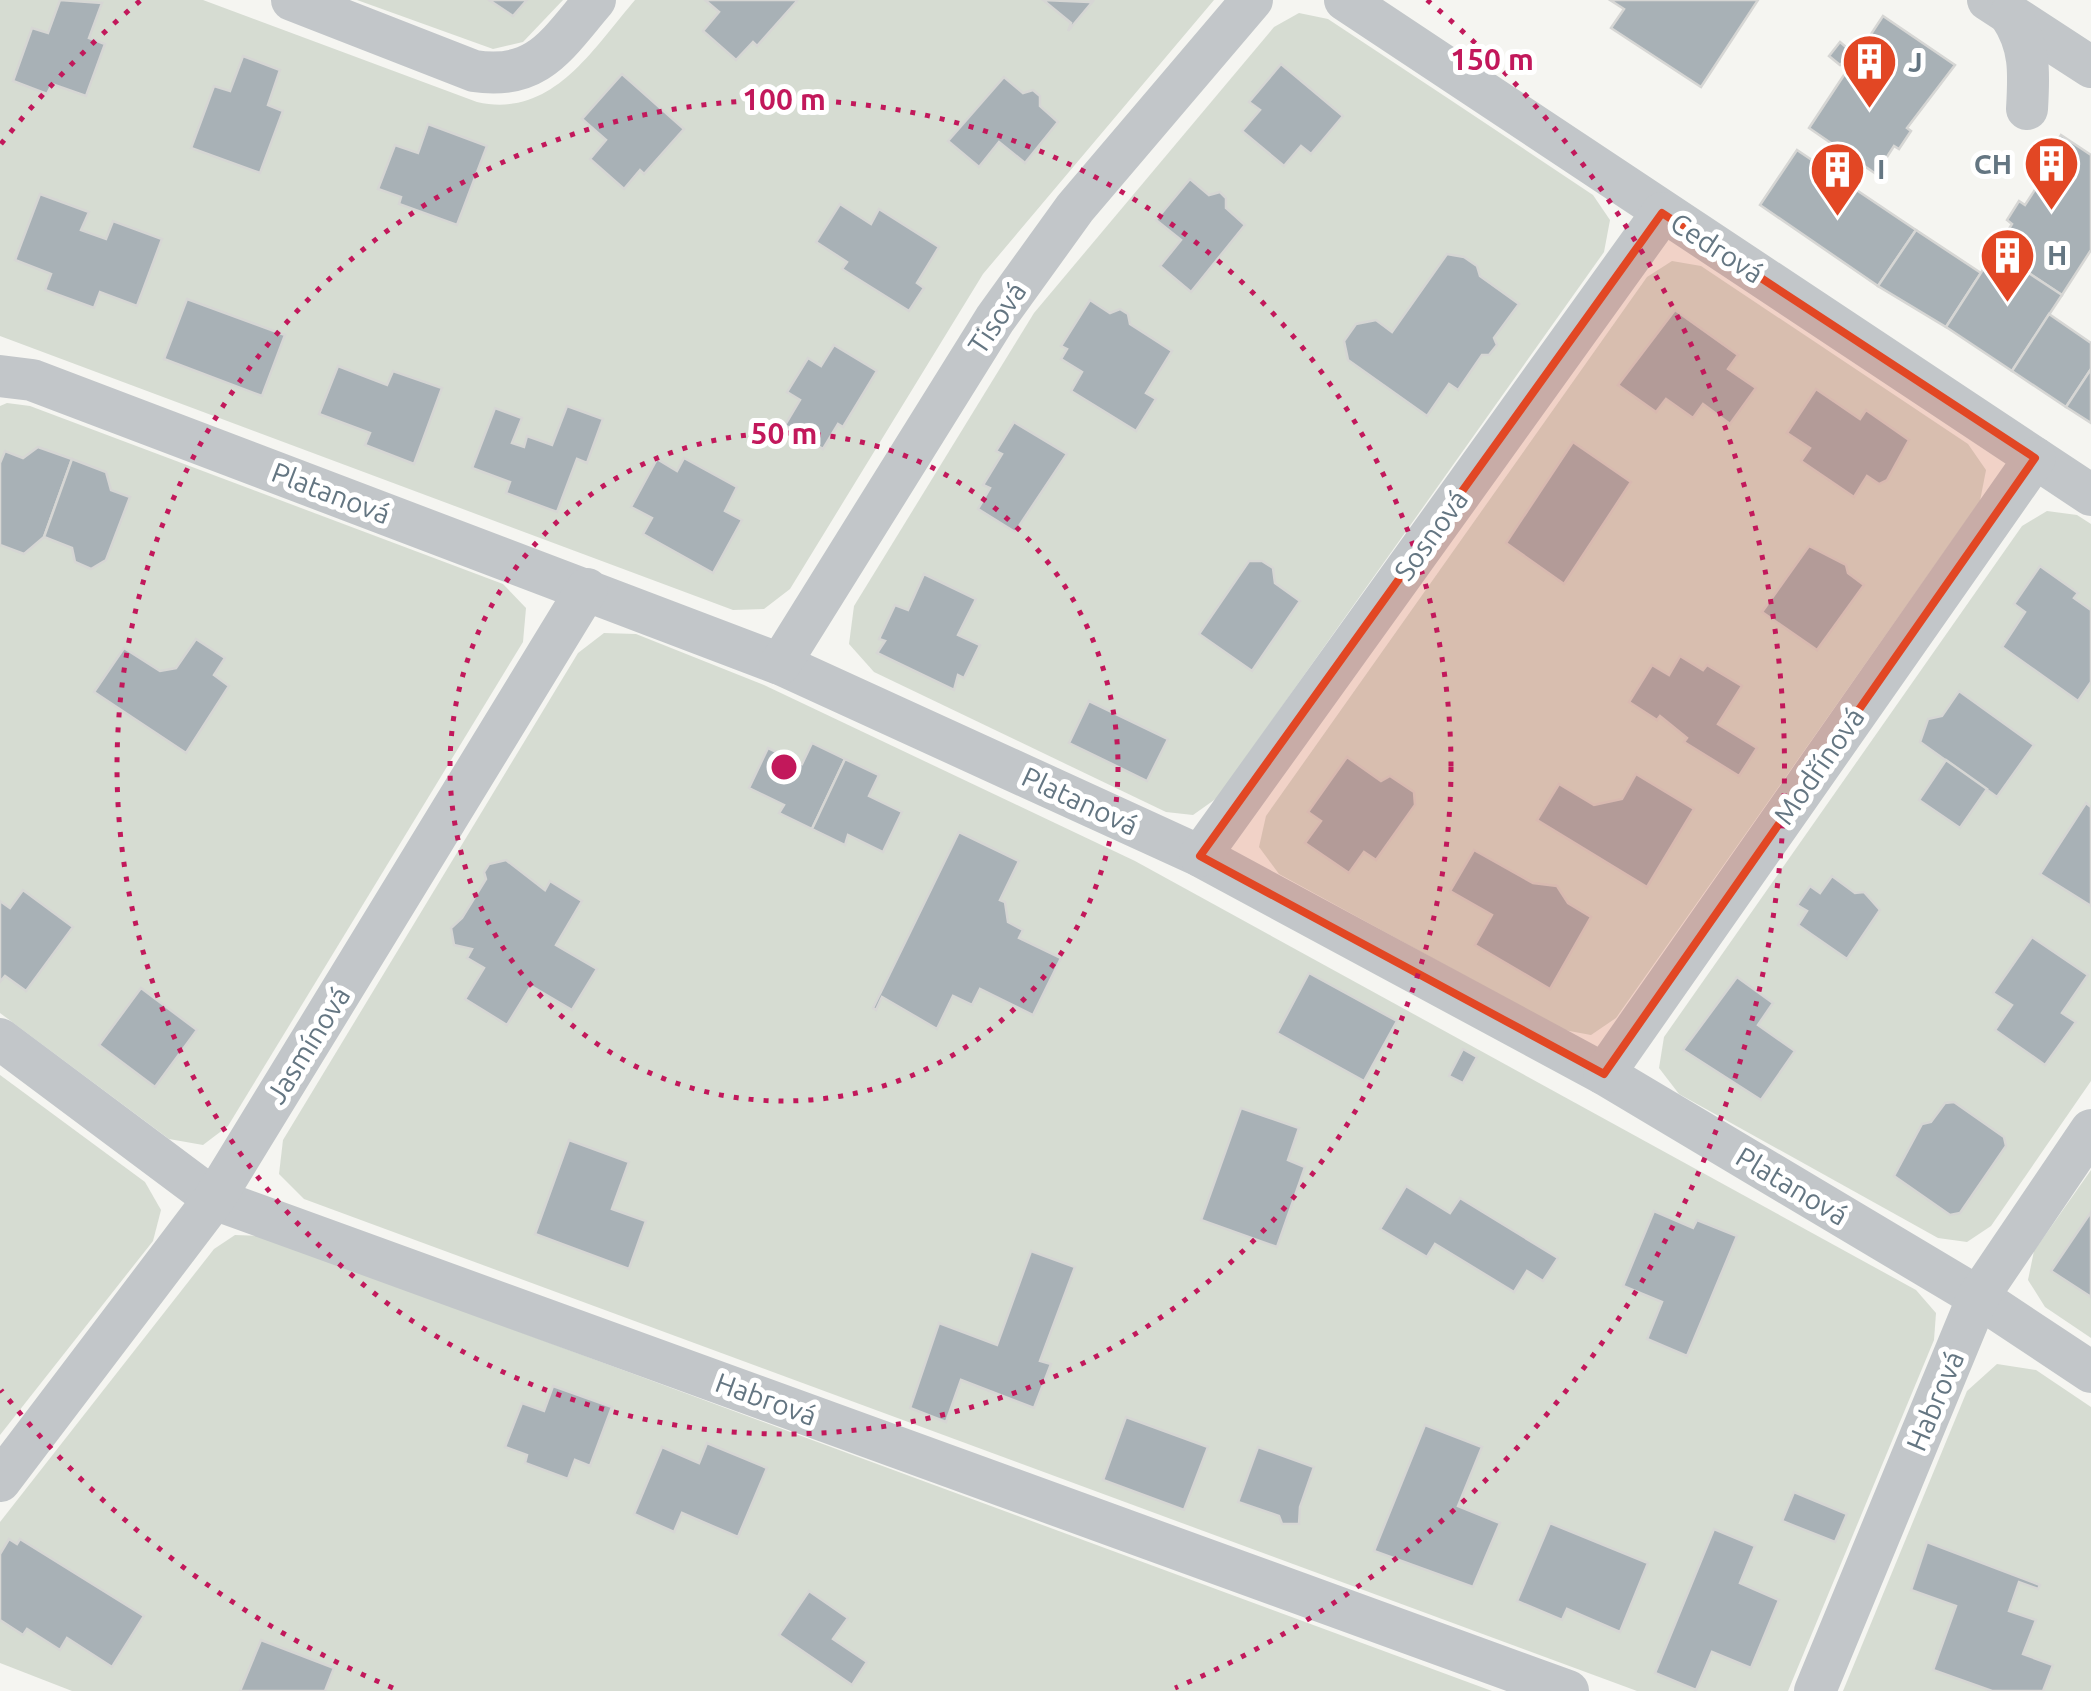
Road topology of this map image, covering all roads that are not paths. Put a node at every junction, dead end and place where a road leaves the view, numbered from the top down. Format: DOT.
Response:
graph roads {
  1 [pos="292,0"];
  2 [pos="595,0"];
  3 [pos="1252,0"];
  4 [pos="1344,0"];
  5 [pos="1999,7"];
  6 [pos="2091,66"];
  7 [pos="2026,109"];
  8 [pos="1662,213"];
  9 [pos="0,376"];
  10 [pos="2035,458"];
  11 [pos="2091,495"];
  12 [pos="588,588"];
  13 [pos="780,664"];
  14 [pos="1200,856"];
  15 [pos="0,1039"];
  16 [pos="1604,1074"];
  17 [pos="2091,1130"];
  18 [pos="214,1198"];
  19 [pos="1978,1297"];
  20 [pos="2091,1372"];
  21 [pos="0,1481"];
  22 [pos="1568,1691"];
  23 [pos="1815,1691"];
  1 -- 2 [label="street"];
  3 -- 13 [label="street, Tisová"];
  4 -- 8 [label="street, Cedrová"];
  5 -- 6 [label="street"];
  5 -- 7 [label="street"];
  8 -- 10 [label="street, Cedrová"];
  8 -- 14 [label="street, Sosnová"];
  9 -- 12 [label="street, Platanová"];
  10 -- 11 [label="street, Cedrová"];
  10 -- 16 [label="street, Modřínová"];
  12 -- 13 [label="street, Platanová"];
  12 -- 18 [label="street, Jasmínová"];
  13 -- 14 [label="street, Platanová"];
  14 -- 16 [label="street, Platanová"];
  15 -- 18 [label="street, Habrová"];
  16 -- 19 [label="street, Platanová"];
  17 -- 19 [label="street, Habrová"];
  18 -- 21 [label="street, Jasmínová"];
  18 -- 22 [label="street, Habrová"];
  19 -- 20 [label="street, Platanová"];
  19 -- 23 [label="street, Habrová"];
}
